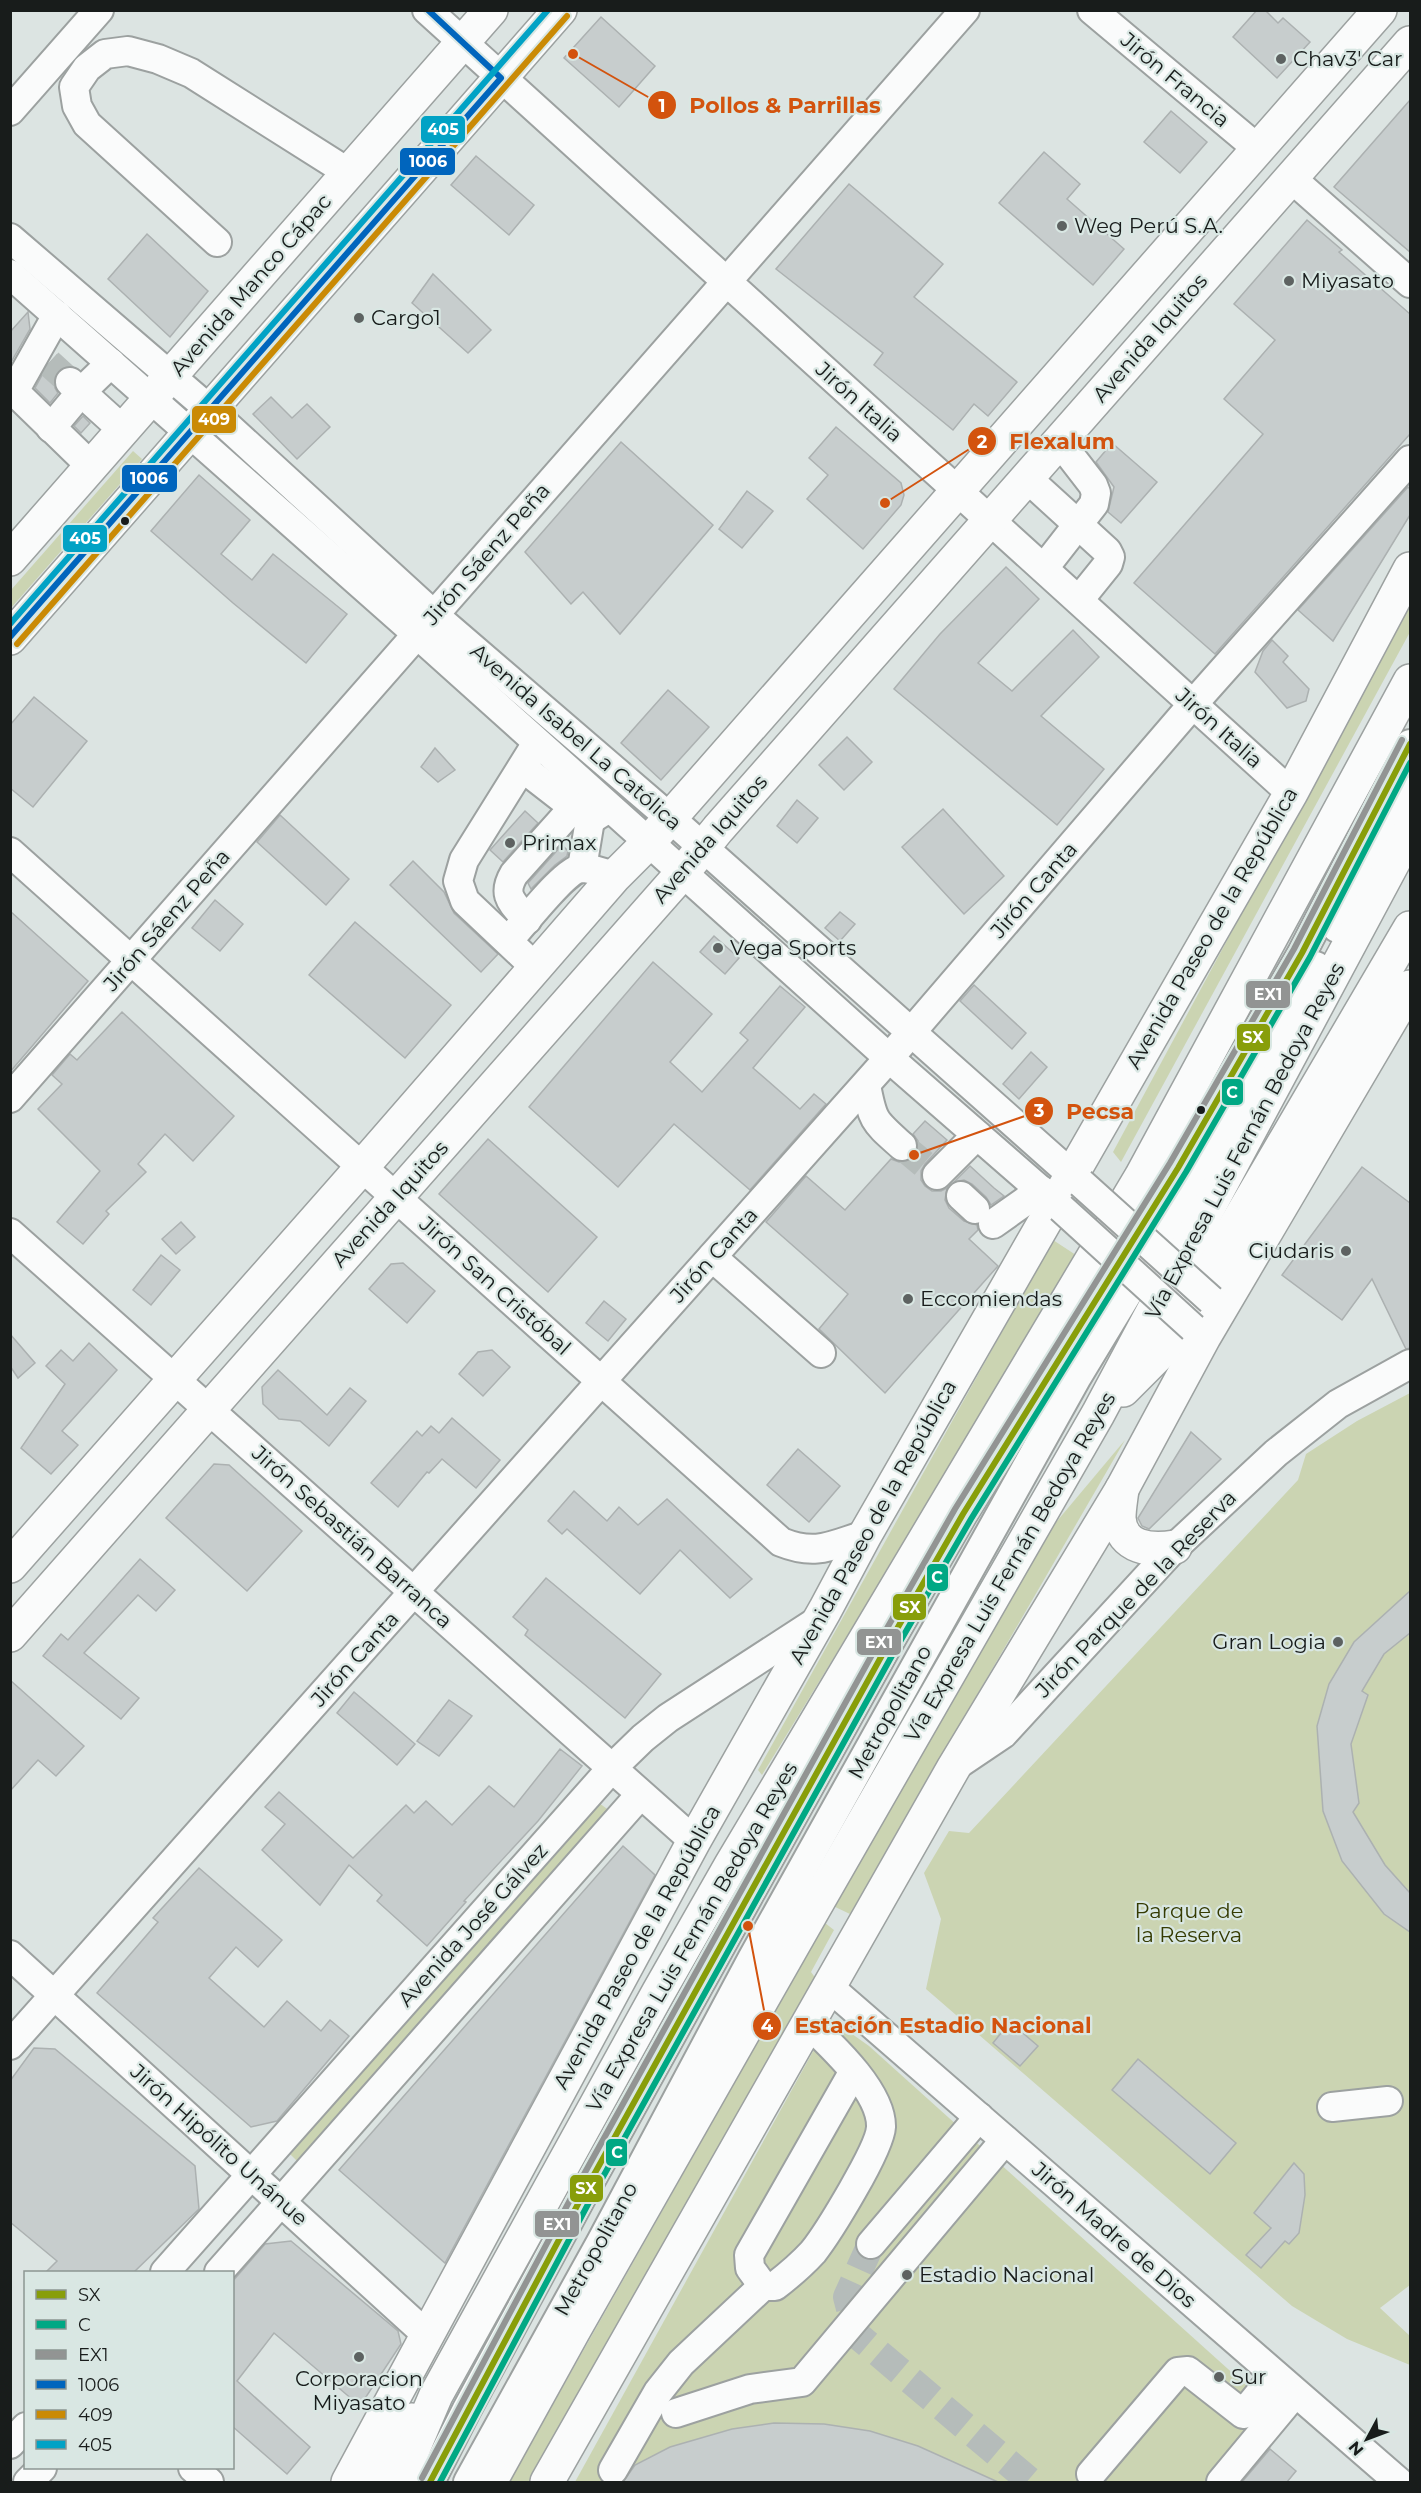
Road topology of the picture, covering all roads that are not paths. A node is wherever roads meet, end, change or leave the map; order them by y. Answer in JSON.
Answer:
{"nodes":[{"id":1,"x":99,"y":10,"type":"edge"},
{"id":2,"x":427,"y":10,"type":"edge"},
{"id":3,"x":491,"y":10,"type":"edge"},
{"id":4,"x":560,"y":10,"type":"edge"},
{"id":5,"x":965,"y":10,"type":"edge"},
{"id":6,"x":1092,"y":10,"type":"edge"},
{"id":7,"x":1380,"y":10,"type":"edge"},
{"id":8,"x":462,"y":43,"type":"junction"},
{"id":9,"x":1410,"y":43,"type":"edge"},
{"id":10,"x":501,"y":78,"type":"junction"},
{"id":11,"x":10,"y":111,"type":"edge"},
{"id":12,"x":1258,"y":149,"type":"junction"},
{"id":13,"x":349,"y":173,"type":"junction"},
{"id":14,"x":1291,"y":178,"type":"junction"},
{"id":15,"x":10,"y":238,"type":"edge"},
{"id":16,"x":217,"y":242,"type":"dead end"},
{"id":17,"x":10,"y":274,"type":"edge"},
{"id":18,"x":725,"y":282,"type":"junction"},
{"id":19,"x":1410,"y":283,"type":"edge"},
{"id":20,"x":57,"y":315,"type":"junction"},
{"id":21,"x":111,"y":363,"type":"junction"},
{"id":22,"x":76,"y":387,"type":"junction"},
{"id":23,"x":161,"y":388,"type":"junction"},
{"id":24,"x":201,"y":422,"type":"junction"},
{"id":25,"x":51,"y":428,"type":"junction"},
{"id":26,"x":123,"y":430,"type":"junction"},
{"id":27,"x":1059,"y":441,"type":"junction"},
{"id":28,"x":1410,"y":460,"type":"edge"},
{"id":29,"x":92,"y":467,"type":"junction"},
{"id":30,"x":1027,"y":478,"type":"junction"},
{"id":31,"x":957,"y":490,"type":"junction"},
{"id":32,"x":990,"y":519,"type":"junction"},
{"id":33,"x":1078,"y":526,"type":"junction"},
{"id":34,"x":10,"y":559,"type":"edge"},
{"id":35,"x":1044,"y":568,"type":"junction"},
{"id":36,"x":1410,"y":569,"type":"edge"},
{"id":37,"x":1079,"y":600,"type":"junction"},
{"id":38,"x":426,"y":625,"type":"junction"},
{"id":39,"x":10,"y":638,"type":"edge"},
{"id":40,"x":1410,"y":681,"type":"edge"},
{"id":41,"x":1193,"y":704,"type":"junction"},
{"id":42,"x":537,"y":743,"type":"junction"},
{"id":43,"x":1410,"y":744,"type":"edge"},
{"id":44,"x":523,"y":768,"type":"junction"},
{"id":45,"x":1410,"y":790,"type":"edge"},
{"id":46,"x":1291,"y":793,"type":"junction"},
{"id":47,"x":590,"y":812,"type":"junction"},
{"id":48,"x":659,"y":830,"type":"junction"},
{"id":49,"x":1410,"y":831,"type":"edge"},
{"id":50,"x":10,"y":852,"type":"edge"},
{"id":51,"x":693,"y":860,"type":"junction"},
{"id":52,"x":582,"y":868,"type":"junction"},
{"id":53,"x":615,"y":876,"type":"junction"},
{"id":54,"x":1410,"y":928,"type":"edge"},
{"id":55,"x":518,"y":930,"type":"junction"},
{"id":56,"x":131,"y":960,"type":"junction"},
{"id":57,"x":536,"y":968,"type":"junction"},
{"id":58,"x":1410,"y":987,"type":"edge"},
{"id":59,"x":912,"y":1033,"type":"junction"},
{"id":60,"x":889,"y":1058,"type":"junction"},
{"id":61,"x":866,"y":1085,"type":"junction"},
{"id":62,"x":10,"y":1098,"type":"edge"},
{"id":63,"x":977,"y":1136,"type":"junction"},
{"id":64,"x":902,"y":1146,"type":"tunnel mouth"},
{"id":65,"x":362,"y":1167,"type":"junction"},
{"id":66,"x":1076,"y":1179,"type":"junction"},
{"id":67,"x":961,"y":1196,"type":"junction"},
{"id":68,"x":396,"y":1197,"type":"junction"},
{"id":69,"x":1052,"y":1200,"type":"junction"},
{"id":70,"x":10,"y":1233,"type":"edge"},
{"id":71,"x":1026,"y":1252,"type":"junction"},
{"id":72,"x":712,"y":1257,"type":"junction"},
{"id":73,"x":1216,"y":1305,"type":"junction"},
{"id":74,"x":1198,"y":1332,"type":"junction"},
{"id":75,"x":821,"y":1353,"type":"dead end"},
{"id":76,"x":1410,"y":1364,"type":"edge"},
{"id":77,"x":174,"y":1379,"type":"junction"},
{"id":78,"x":602,"y":1381,"type":"junction"},
{"id":79,"x":208,"y":1409,"type":"junction"},
{"id":80,"x":1098,"y":1414,"type":"junction"},
{"id":81,"x":1122,"y":1489,"type":"junction"},
{"id":82,"x":865,"y":1535,"type":"junction"},
{"id":83,"x":1175,"y":1547,"type":"junction"},
{"id":84,"x":10,"y":1566,"type":"edge"},
{"id":85,"x":414,"y":1592,"type":"junction"},
{"id":86,"x":819,"y":1620,"type":"junction"},
{"id":87,"x":10,"y":1635,"type":"edge"},
{"id":88,"x":954,"y":1767,"type":"junction"},
{"id":89,"x":611,"y":1769,"type":"junction"},
{"id":90,"x":640,"y":1795,"type":"junction"},
{"id":91,"x":694,"y":1841,"type":"junction"},
{"id":92,"x":10,"y":1955,"type":"edge"},
{"id":93,"x":829,"y":1987,"type":"junction"},
{"id":94,"x":55,"y":1995,"type":"junction"},
{"id":95,"x":808,"y":2023,"type":"junction"},
{"id":96,"x":10,"y":2045,"type":"edge"},
{"id":97,"x":854,"y":2071,"type":"junction"},
{"id":98,"x":1388,"y":2101,"type":"dead end"},
{"id":99,"x":1332,"y":2107,"type":"dead end"},
{"id":100,"x":979,"y":2117,"type":"junction"},
{"id":101,"x":1005,"y":2140,"type":"junction"},
{"id":102,"x":252,"y":2175,"type":"junction"},
{"id":103,"x":282,"y":2203,"type":"junction"},
{"id":104,"x":871,"y":2244,"type":"tunnel mouth"},
{"id":105,"x":166,"y":2271,"type":"edge"},
{"id":106,"x":220,"y":2271,"type":"edge"},
{"id":107,"x":763,"y":2286,"type":"junction"},
{"id":108,"x":427,"y":2336,"type":"junction"},
{"id":109,"x":1285,"y":2384,"type":"junction"},
{"id":110,"x":436,"y":2395,"type":"junction"},
{"id":111,"x":676,"y":2413,"type":"dead end"},
{"id":112,"x":24,"y":2429,"type":"edge"},
{"id":113,"x":10,"y":2444,"type":"edge"},
{"id":114,"x":41,"y":2469,"type":"edge"},
{"id":115,"x":194,"y":2469,"type":"edge"},
{"id":116,"x":613,"y":2470,"type":"dead end"},
{"id":117,"x":1091,"y":2474,"type":"dead end"},
{"id":118,"x":28,"y":2482,"type":"edge"},
{"id":119,"x":208,"y":2482,"type":"edge"},
{"id":120,"x":348,"y":2482,"type":"edge"},
{"id":121,"x":371,"y":2482,"type":"edge"},
{"id":122,"x":399,"y":2482,"type":"edge"},
{"id":123,"x":430,"y":2482,"type":"edge"},
{"id":124,"x":468,"y":2482,"type":"edge"},
{"id":125,"x":490,"y":2482,"type":"edge"},
{"id":126,"x":547,"y":2482,"type":"edge"},
{"id":127,"x":1221,"y":2482,"type":"edge"},
{"id":128,"x":1399,"y":2482,"type":"edge"}],
"edges":[{"from":1,"to":11,"type":"street"},
{"from":2,"to":8,"type":"street","name":"Jirón Italia"},
{"from":3,"to":8,"type":"main road","name":"Avenida Manco Cápac"},
{"from":4,"to":10,"type":"main road"},
{"from":5,"to":18,"type":"street","name":"Jirón Sáenz Peña"},
{"from":6,"to":12,"type":"street","name":"Jirón Francia"},
{"from":7,"to":12,"type":"main road","name":"Avenida Iquitos"},
{"from":8,"to":10,"type":"street","name":"Jirón Italia"},
{"from":8,"to":13,"type":"main road","name":"Avenida Manco Cápac"},
{"from":9,"to":14,"type":"main road","name":"Avenida Iquitos"},
{"from":10,"to":18,"type":"street","name":"Jirón Italia"},
{"from":10,"to":24,"type":"main road"},
{"from":12,"to":31,"type":"main road","name":"Avenida Iquitos"},
{"from":13,"to":16,"type":"street"},
{"from":13,"to":23,"type":"main road","name":"Avenida Manco Cápac"},
{"from":14,"to":19,"type":"street"},
{"from":14,"to":27,"type":"main road","name":"Avenida Iquitos"},
{"from":15,"to":23,"type":"street","name":"Avenida Isabel La Católica"},
{"from":17,"to":20,"type":"street","name":"Avenida Isabel La Católica"},
{"from":18,"to":31,"type":"street","name":"Jirón Italia"},
{"from":18,"to":38,"type":"street","name":"Jirón Sáenz Peña"},
{"from":20,"to":21,"type":"street","name":"Avenida Isabel La Católica"},
{"from":20,"to":25,"type":"street"},
{"from":21,"to":22,"type":"street"},
{"from":21,"to":23,"type":"street","name":"Avenida Isabel La Católica"},
{"from":22,"to":25,"type":"street"},
{"from":22,"to":26,"type":"street"},
{"from":23,"to":24,"type":"street","name":"Avenida Isabel La Católica"},
{"from":23,"to":26,"type":"main road","name":"Avenida Manco Cápac"},
{"from":24,"to":38,"type":"street","name":"Avenida Isabel La Católica"},
{"from":24,"to":39,"type":"main road"},
{"from":25,"to":29,"type":"street"},
{"from":26,"to":29,"type":"main road","name":"Avenida Manco Cápac"},
{"from":27,"to":30,"type":"main road","name":"Avenida Iquitos"},
{"from":27,"to":33,"type":"street"},
{"from":28,"to":41,"type":"street","name":"Jirón Canta"},
{"from":29,"to":34,"type":"main road","name":"Avenida Manco Cápac"},
{"from":30,"to":32,"type":"main road","name":"Avenida Iquitos"},
{"from":30,"to":33,"type":"street"},
{"from":31,"to":32,"type":"street","name":"Jirón Italia"},
{"from":31,"to":48,"type":"main road","name":"Avenida Iquitos"},
{"from":32,"to":35,"type":"street","name":"Jirón Italia"},
{"from":32,"to":51,"type":"main road","name":"Avenida Iquitos"},
{"from":33,"to":35,"type":"street"},
{"from":33,"to":37,"type":"street"},
{"from":35,"to":37,"type":"street","name":"Jirón Italia"},
{"from":36,"to":46,"type":"main road","name":"Avenida Paseo de la República"},
{"from":37,"to":41,"type":"street","name":"Jirón Italia"},
{"from":38,"to":42,"type":"street","name":"Avenida Isabel La Católica"},
{"from":38,"to":48,"type":"street","name":"Avenida Isabel La Católica"},
{"from":38,"to":56,"type":"street","name":"Jirón Sáenz Peña"},
{"from":40,"to":110,"type":"main road","name":"Vía Expresa Luis Fernán Bedoya Reyes"},
{"from":41,"to":46,"type":"street","name":"Jirón Italia"},
{"from":41,"to":59,"type":"street","name":"Jirón Canta"},
{"from":42,"to":44,"type":"street"},
{"from":42,"to":47,"type":"street","name":"Avenida Isabel La Católica"},
{"from":43,"to":123,"type":"street","name":"Metropolitano"},
{"from":44,"to":47,"type":"street"},
{"from":44,"to":55,"type":"street"},
{"from":45,"to":124,"type":"street","name":"Metropolitano"},
{"from":46,"to":66,"type":"main road","name":"Avenida Paseo de la República"},
{"from":47,"to":48,"type":"street","name":"Avenida Isabel La Católica"},
{"from":47,"to":52,"type":"street"},
{"from":47,"to":55,"type":"street"},
{"from":48,"to":51,"type":"street","name":"Avenida Isabel La Católica"},
{"from":48,"to":53,"type":"main road","name":"Avenida Iquitos"},
{"from":49,"to":80,"type":"main road","name":"Vía Expresa Luis Fernán Bedoya Reyes"},
{"from":50,"to":56,"type":"street","name":"Jirón San Cristóbal"},
{"from":51,"to":59,"type":"street","name":"Avenida Isabel La Católica"},
{"from":51,"to":60,"type":"street","name":"Avenida Isabel La Católica"},
{"from":51,"to":68,"type":"main road","name":"Avenida Iquitos"},
{"from":52,"to":53,"type":"street"},
{"from":52,"to":55,"type":"street"},
{"from":53,"to":57,"type":"main road","name":"Avenida Iquitos"},
{"from":54,"to":80,"type":"main road"},
{"from":55,"to":57,"type":"street"},
{"from":56,"to":62,"type":"street","name":"Jirón Sáenz Peña"},
{"from":56,"to":65,"type":"street","name":"Jirón San Cristóbal"},
{"from":57,"to":65,"type":"main road","name":"Avenida Iquitos"},
{"from":58,"to":73,"type":"main road"},
{"from":59,"to":60,"type":"street","name":"Jirón Canta"},
{"from":59,"to":66,"type":"street","name":"Avenida Isabel La Católica"},
{"from":60,"to":61,"type":"street","name":"Jirón Canta"},
{"from":60,"to":63,"type":"street","name":"Avenida Isabel La Católica"},
{"from":61,"to":64,"type":"street"},
{"from":61,"to":72,"type":"street","name":"Jirón Canta"},
{"from":63,"to":67,"type":"street"},
{"from":63,"to":69,"type":"street","name":"Avenida Isabel La Católica"},
{"from":65,"to":68,"type":"street","name":"Jirón San Cristóbal"},
{"from":65,"to":77,"type":"main road","name":"Avenida Iquitos"},
{"from":66,"to":69,"type":"main road","name":"Avenida Paseo de la República"},
{"from":66,"to":73,"type":"street","name":"Avenida Isabel La Católica","bridge":true},
{"from":67,"to":69,"type":"street"},
{"from":67,"to":71,"type":"street"},
{"from":68,"to":78,"type":"street","name":"Jirón San Cristóbal"},
{"from":68,"to":79,"type":"main road","name":"Avenida Iquitos"},
{"from":69,"to":71,"type":"main road","name":"Avenida Paseo de la República"},
{"from":69,"to":74,"type":"street","name":"Avenida Isabel La Católica","bridge":true},
{"from":70,"to":77,"type":"street","name":"Jirón Sebastián Barranca"},
{"from":71,"to":82,"type":"main road","name":"Avenida Paseo de la República"},
{"from":72,"to":75,"type":"street"},
{"from":72,"to":78,"type":"street","name":"Jirón Canta"},
{"from":73,"to":74,"type":"main road"},
{"from":74,"to":81,"type":"main road"},
{"from":76,"to":83,"type":"street","name":"Jirón Parque de la Reserva"},
{"from":77,"to":79,"type":"street","name":"Jirón Sebastián Barranca"},
{"from":77,"to":84,"type":"main road","name":"Avenida Iquitos"},
{"from":78,"to":82,"type":"street","name":"Jirón San Cristóbal"},
{"from":78,"to":85,"type":"street","name":"Jirón Canta"},
{"from":79,"to":85,"type":"street","name":"Jirón Sebastián Barranca"},
{"from":79,"to":87,"type":"main road","name":"Avenida Iquitos"},
{"from":80,"to":125,"type":"main road","name":"Vía Expresa Luis Fernán Bedoya Reyes"},
{"from":81,"to":83,"type":"main road"},
{"from":81,"to":88,"type":"main road"},
{"from":82,"to":86,"type":"main road","name":"Avenida Paseo de la República"},
{"from":83,"to":88,"type":"street","name":"Jirón Parque de la Reserva"},
{"from":85,"to":89,"type":"street","name":"Jirón Sebastián Barranca"},
{"from":85,"to":94,"type":"street","name":"Jirón Canta"},
{"from":86,"to":89,"type":"street","name":"Avenida José Gálvez"},
{"from":86,"to":91,"type":"main road","name":"Avenida Paseo de la República"},
{"from":88,"to":93,"type":"main road"},
{"from":89,"to":90,"type":"street","name":"Jirón Sebastián Barranca"},
{"from":89,"to":102,"type":"street","name":"Avenida José Gálvez"},
{"from":90,"to":91,"type":"street","name":"Jirón Sebastián Barranca"},
{"from":90,"to":103,"type":"street","name":"Avenida José Gálvez"},
{"from":91,"to":108,"type":"main road","name":"Avenida Paseo de la República"},
{"from":92,"to":94,"type":"street","name":"Jirón Hipólito Unánue"},
{"from":93,"to":95,"type":"main road"},
{"from":93,"to":100,"type":"street","name":"Jirón Madre de Dios"},
{"from":94,"to":96,"type":"street","name":"Jirón Canta"},
{"from":94,"to":102,"type":"street","name":"Jirón Hipólito Unánue"},
{"from":95,"to":97,"type":"street"},
{"from":95,"to":126,"type":"main road"},
{"from":97,"to":107,"type":"street"},
{"from":97,"to":107,"type":"street"},
{"from":98,"to":99,"type":"street"},
{"from":100,"to":101,"type":"street","name":"Jirón Madre de Dios"},
{"from":100,"to":104,"type":"street"},
{"from":101,"to":109,"type":"street","name":"Jirón Madre de Dios"},
{"from":101,"to":111,"type":"street"},
{"from":102,"to":103,"type":"street","name":"Jirón Hipólito Unánue"},
{"from":102,"to":105,"type":"street","name":"Avenida José Gálvez"},
{"from":103,"to":106,"type":"street","name":"Avenida José Gálvez"},
{"from":103,"to":108,"type":"street","name":"Jirón Hipólito Unánue"},
{"from":107,"to":116,"type":"street"},
{"from":108,"to":120,"type":"main road","name":"Avenida Paseo de la República"},
{"from":109,"to":117,"type":"street"},
{"from":109,"to":127,"type":"street"},
{"from":109,"to":128,"type":"street","name":"Jirón Madre de Dios"},
{"from":110,"to":121,"type":"main road"},
{"from":110,"to":122,"type":"main road","name":"Vía Expresa Luis Fernán Bedoya Reyes"},
{"from":112,"to":113,"type":"street"},
{"from":114,"to":118,"type":"street"},
{"from":115,"to":119,"type":"street"}]}
